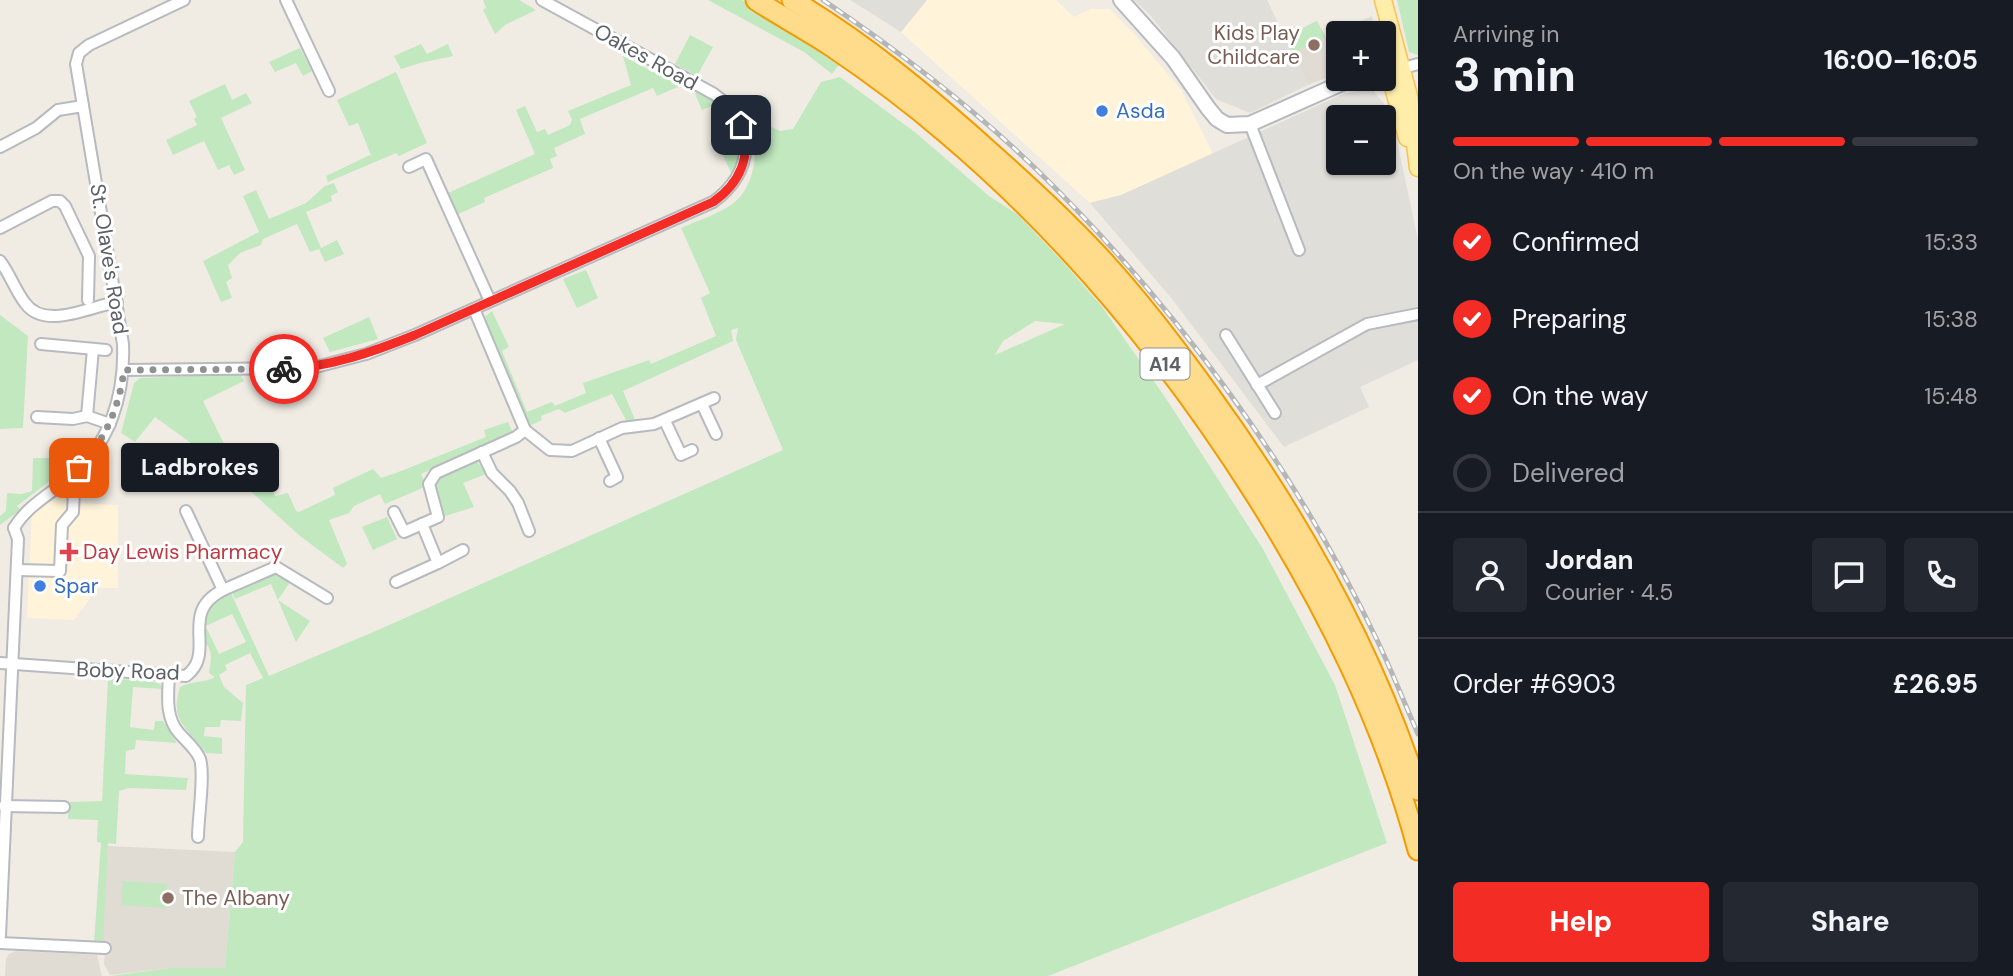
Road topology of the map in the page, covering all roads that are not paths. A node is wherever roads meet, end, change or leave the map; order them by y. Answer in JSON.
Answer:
{"nodes":[{"id":1,"x":184,"y":0,"type":"edge"},
{"id":2,"x":286,"y":0,"type":"edge"},
{"id":3,"x":542,"y":0,"type":"edge"},
{"id":4,"x":756,"y":0,"type":"edge"},
{"id":5,"x":792,"y":0,"type":"edge"},
{"id":6,"x":1377,"y":0,"type":"edge"},
{"id":7,"x":1383,"y":0,"type":"edge"},
{"id":8,"x":1120,"y":1,"type":"edge"},
{"id":9,"x":1380,"y":21,"type":"edge"},
{"id":10,"x":1404,"y":71,"type":"edge"},
{"id":11,"x":329,"y":91,"type":"dead end"},
{"id":12,"x":1326,"y":91,"type":"edge"},
{"id":13,"x":83,"y":106,"type":"junction"},
{"id":14,"x":1250,"y":124,"type":"junction"},
{"id":15,"x":0,"y":147,"type":"edge"},
{"id":16,"x":409,"y":167,"type":"dead end"},
{"id":17,"x":1418,"y":168,"type":"edge"},
{"id":18,"x":1418,"y":174,"type":"edge"},
{"id":19,"x":0,"y":228,"type":"edge"},
{"id":20,"x":1299,"y":250,"type":"dead end"},
{"id":21,"x":0,"y":261,"type":"edge"},
{"id":22,"x":88,"y":300,"type":"dead end"},
{"id":23,"x":490,"y":301,"type":"junction"},
{"id":24,"x":117,"y":302,"type":"junction"},
{"id":25,"x":474,"y":309,"type":"junction"},
{"id":26,"x":1418,"y":314,"type":"edge"},
{"id":27,"x":1226,"y":335,"type":"dead end"},
{"id":28,"x":41,"y":344,"type":"dead end"},
{"id":29,"x":93,"y":349,"type":"junction"},
{"id":30,"x":106,"y":349,"type":"dead end"},
{"id":31,"x":124,"y":370,"type":"junction"},
{"id":32,"x":1257,"y":385,"type":"junction"},
{"id":33,"x":714,"y":398,"type":"dead end"},
{"id":34,"x":702,"y":404,"type":"junction"},
{"id":35,"x":1275,"y":413,"type":"dead end"},
{"id":36,"x":87,"y":416,"type":"junction"},
{"id":37,"x":37,"y":417,"type":"dead end"},
{"id":38,"x":665,"y":421,"type":"junction"},
{"id":39,"x":110,"y":424,"type":"junction"},
{"id":40,"x":526,"y":430,"type":"junction"},
{"id":41,"x":716,"y":434,"type":"dead end"},
{"id":42,"x":599,"y":438,"type":"junction"},
{"id":43,"x":692,"y":450,"type":"dead end"},
{"id":44,"x":482,"y":452,"type":"junction"},
{"id":45,"x":610,"y":481,"type":"dead end"},
{"id":46,"x":74,"y":489,"type":"dead end"},
{"id":47,"x":186,"y":511,"type":"dead end"},
{"id":48,"x":394,"y":512,"type":"dead end"},
{"id":49,"x":422,"y":524,"type":"junction"},
{"id":50,"x":14,"y":528,"type":"junction"},
{"id":51,"x":1,"y":530,"type":"edge"},
{"id":52,"x":529,"y":531,"type":"dead end"},
{"id":53,"x":463,"y":550,"type":"dead end"},
{"id":54,"x":438,"y":563,"type":"junction"},
{"id":55,"x":17,"y":570,"type":"junction"},
{"id":56,"x":396,"y":582,"type":"dead end"},
{"id":57,"x":223,"y":590,"type":"junction"},
{"id":58,"x":327,"y":598,"type":"dead end"},
{"id":59,"x":6,"y":664,"type":"edge"},
{"id":60,"x":169,"y":675,"type":"junction"},
{"id":61,"x":1418,"y":790,"type":"edge"},
{"id":62,"x":4,"y":806,"type":"junction"},
{"id":63,"x":64,"y":807,"type":"dead end"},
{"id":64,"x":198,"y":837,"type":"dead end"},
{"id":65,"x":1418,"y":850,"type":"edge"},
{"id":66,"x":0,"y":936,"type":"edge"},
{"id":67,"x":0,"y":943,"type":"edge"},
{"id":68,"x":105,"y":948,"type":"dead end"}],
"edges":[{"from":1,"to":13,"type":"street","name":"St. Olave's Road"},
{"from":2,"to":11,"type":"street"},
{"from":3,"to":23,"type":"street","name":"Oakes Road"},
{"from":4,"to":65,"type":"highway","number":"A14"},
{"from":5,"to":61,"type":"highway","number":"A14"},
{"from":6,"to":9,"type":"main road"},
{"from":7,"to":10,"type":"main road"},
{"from":8,"to":14,"type":"street"},
{"from":10,"to":17,"type":"main road"},
{"from":10,"to":18,"type":"main road"},
{"from":12,"to":14,"type":"street"},
{"from":13,"to":15,"type":"street"},
{"from":13,"to":24,"type":"street","name":"St. Olave's Road"},
{"from":14,"to":20,"type":"street"},
{"from":16,"to":23,"type":"street"},
{"from":19,"to":22,"type":"street"},
{"from":21,"to":24,"type":"street"},
{"from":23,"to":25,"type":"street","name":"Oakes Road"},
{"from":24,"to":31,"type":"street","name":"St. Olave's Road"},
{"from":25,"to":31,"type":"street","name":"Oakes Road"},
{"from":25,"to":40,"type":"street"},
{"from":26,"to":32,"type":"street"},
{"from":27,"to":32,"type":"street"},
{"from":28,"to":29,"type":"street"},
{"from":29,"to":30,"type":"street"},
{"from":29,"to":36,"type":"street"},
{"from":31,"to":39,"type":"street","name":"St. Olave's Road"},
{"from":32,"to":35,"type":"street"},
{"from":33,"to":34,"type":"street"},
{"from":34,"to":38,"type":"street"},
{"from":34,"to":41,"type":"street"},
{"from":36,"to":37,"type":"street"},
{"from":36,"to":39,"type":"street"},
{"from":38,"to":42,"type":"street"},
{"from":38,"to":43,"type":"street"},
{"from":39,"to":50,"type":"street","name":"St. Olave's Road"},
{"from":40,"to":42,"type":"street"},
{"from":40,"to":44,"type":"street"},
{"from":42,"to":45,"type":"street"},
{"from":44,"to":49,"type":"street"},
{"from":44,"to":52,"type":"street"},
{"from":46,"to":55,"type":"street"},
{"from":47,"to":57,"type":"street"},
{"from":48,"to":49,"type":"street"},
{"from":49,"to":54,"type":"street"},
{"from":50,"to":51,"type":"street"},
{"from":50,"to":55,"type":"street"},
{"from":53,"to":54,"type":"street"},
{"from":54,"to":56,"type":"street"},
{"from":55,"to":59,"type":"street"},
{"from":57,"to":58,"type":"street","name":"Boby Road"},
{"from":57,"to":60,"type":"street","name":"Boby Road"},
{"from":59,"to":60,"type":"street","name":"Boby Road"},
{"from":59,"to":62,"type":"street"},
{"from":60,"to":64,"type":"street"},
{"from":62,"to":63,"type":"street"},
{"from":62,"to":66,"type":"street"},
{"from":67,"to":68,"type":"street"}]}
